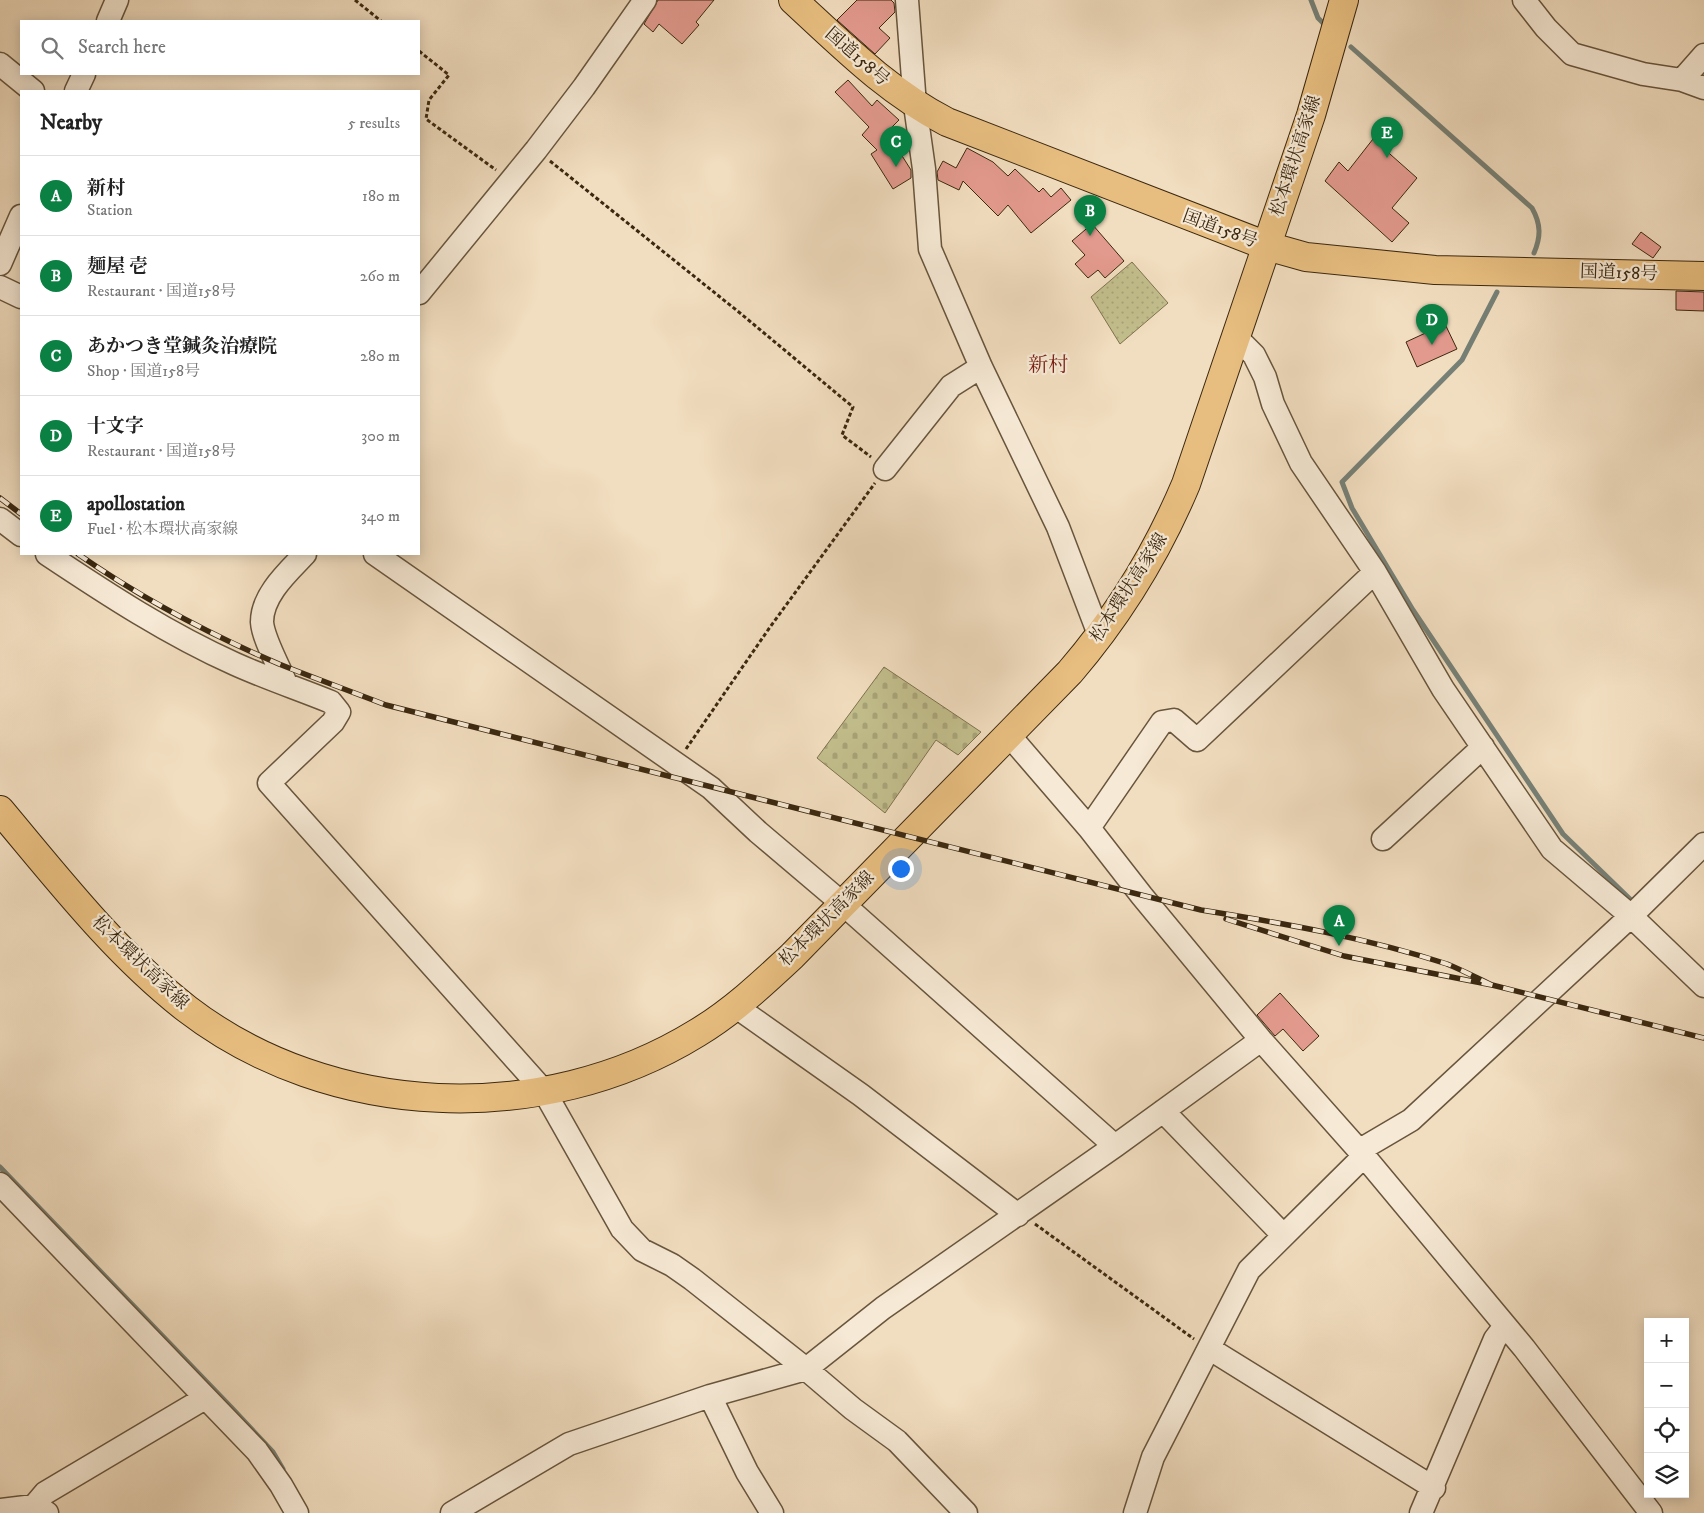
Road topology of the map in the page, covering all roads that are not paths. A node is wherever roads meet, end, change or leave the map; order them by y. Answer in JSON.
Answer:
{"nodes":[{"id":1,"x":117,"y":0,"type":"edge"},
{"id":2,"x":645,"y":0,"type":"edge"},
{"id":3,"x":794,"y":0,"type":"edge"},
{"id":4,"x":907,"y":0,"type":"edge"},
{"id":5,"x":1344,"y":0,"type":"edge"},
{"id":6,"x":1524,"y":0,"type":"edge"},
{"id":7,"x":108,"y":20,"type":"edge"},
{"id":8,"x":1704,"y":55,"type":"edge"},
{"id":9,"x":0,"y":64,"type":"edge"},
{"id":10,"x":84,"y":75,"type":"edge"},
{"id":11,"x":1682,"y":80,"type":"junction"},
{"id":12,"x":1704,"y":88,"type":"edge"},
{"id":13,"x":32,"y":90,"type":"edge"},
{"id":14,"x":76,"y":90,"type":"edge"},
{"id":15,"x":915,"y":105,"type":"junction"},
{"id":16,"x":20,"y":218,"type":"edge"},
{"id":17,"x":1267,"y":246,"type":"junction"},
{"id":18,"x":0,"y":264,"type":"edge"},
{"id":19,"x":1704,"y":276,"type":"edge"},
{"id":20,"x":0,"y":287,"type":"edge"},
{"id":21,"x":420,"y":292,"type":"edge"},
{"id":22,"x":20,"y":297,"type":"edge"},
{"id":23,"x":1236,"y":337,"type":"junction"},
{"id":24,"x":981,"y":367,"type":"junction"},
{"id":25,"x":886,"y":469,"type":"road end"},
{"id":26,"x":0,"y":519,"type":"edge"},
{"id":27,"x":20,"y":534,"type":"edge"},
{"id":28,"x":48,"y":555,"type":"edge"},
{"id":29,"x":304,"y":555,"type":"edge"},
{"id":30,"x":376,"y":555,"type":"edge"},
{"id":31,"x":1376,"y":572,"type":"junction"},
{"id":32,"x":1100,"y":637,"type":"junction"},
{"id":33,"x":286,"y":684,"type":"junction"},
{"id":34,"x":1008,"y":734,"type":"junction"},
{"id":35,"x":1483,"y":747,"type":"junction"},
{"id":36,"x":0,"y":810,"type":"edge"},
{"id":37,"x":1090,"y":828,"type":"junction"},
{"id":38,"x":1383,"y":839,"type":"dead end"},
{"id":39,"x":1704,"y":844,"type":"edge"},
{"id":40,"x":843,"y":904,"type":"junction"},
{"id":41,"x":1631,"y":916,"type":"junction"},
{"id":42,"x":1704,"y":986,"type":"edge"},
{"id":43,"x":736,"y":1006,"type":"junction"},
{"id":44,"x":1260,"y":1040,"type":"junction"},
{"id":45,"x":544,"y":1091,"type":"junction"},
{"id":46,"x":1162,"y":1111,"type":"junction"},
{"id":47,"x":1115,"y":1146,"type":"junction"},
{"id":48,"x":1362,"y":1153,"type":"junction"},
{"id":49,"x":0,"y":1184,"type":"edge"},
{"id":50,"x":1019,"y":1214,"type":"junction"},
{"id":51,"x":1283,"y":1235,"type":"junction"},
{"id":52,"x":1505,"y":1326,"type":"junction"},
{"id":53,"x":1210,"y":1349,"type":"junction"},
{"id":54,"x":806,"y":1369,"type":"junction"},
{"id":55,"x":710,"y":1396,"type":"junction"},
{"id":56,"x":206,"y":1398,"type":"junction"},
{"id":57,"x":1434,"y":1488,"type":"junction"},
{"id":58,"x":41,"y":1509,"type":"edge"},
{"id":59,"x":0,"y":1510,"type":"edge"},
{"id":60,"x":297,"y":1513,"type":"edge"},
{"id":61,"x":452,"y":1513,"type":"edge"},
{"id":62,"x":772,"y":1513,"type":"edge"},
{"id":63,"x":966,"y":1513,"type":"edge"},
{"id":64,"x":1135,"y":1513,"type":"edge"},
{"id":65,"x":1421,"y":1513,"type":"edge"},
{"id":66,"x":1651,"y":1513,"type":"edge"}],
"edges":[{"from":1,"to":7,"type":"street"},
{"from":2,"to":21,"type":"street"},
{"from":3,"to":15,"type":"main road","name":"国道158号"},
{"from":4,"to":15,"type":"street"},
{"from":5,"to":17,"type":"main road","name":"松本環状高家線"},
{"from":6,"to":11,"type":"street"},
{"from":8,"to":11,"type":"street"},
{"from":9,"to":13,"type":"street"},
{"from":10,"to":14,"type":"street"},
{"from":11,"to":12,"type":"street"},
{"from":15,"to":17,"type":"main road","name":"国道158号"},
{"from":15,"to":24,"type":"street"},
{"from":16,"to":18,"type":"street"},
{"from":17,"to":19,"type":"main road","name":"国道158号"},
{"from":17,"to":23,"type":"main road","name":"松本環状高家線"},
{"from":20,"to":22,"type":"street"},
{"from":23,"to":31,"type":"street"},
{"from":23,"to":32,"type":"main road","name":"松本環状高家線"},
{"from":24,"to":25,"type":"street"},
{"from":24,"to":32,"type":"street"},
{"from":26,"to":27,"type":"street"},
{"from":28,"to":33,"type":"street"},
{"from":29,"to":33,"type":"street"},
{"from":30,"to":40,"type":"street"},
{"from":31,"to":35,"type":"street"},
{"from":31,"to":37,"type":"street"},
{"from":32,"to":34,"type":"main road","name":"松本環状高家線"},
{"from":33,"to":45,"type":"street"},
{"from":34,"to":37,"type":"street"},
{"from":34,"to":40,"type":"main road","name":"松本環状高家線"},
{"from":35,"to":38,"type":"street"},
{"from":35,"to":41,"type":"street"},
{"from":36,"to":45,"type":"main road","name":"松本環状高家線"},
{"from":37,"to":44,"type":"street"},
{"from":39,"to":41,"type":"street"},
{"from":40,"to":43,"type":"main road","name":"松本環状高家線"},
{"from":40,"to":47,"type":"street"},
{"from":41,"to":42,"type":"street"},
{"from":41,"to":48,"type":"street"},
{"from":43,"to":45,"type":"main road","name":"松本環状高家線"},
{"from":43,"to":50,"type":"street"},
{"from":44,"to":46,"type":"street"},
{"from":44,"to":48,"type":"street"},
{"from":45,"to":54,"type":"street"},
{"from":46,"to":47,"type":"street"},
{"from":46,"to":51,"type":"street"},
{"from":47,"to":50,"type":"street"},
{"from":48,"to":51,"type":"street"},
{"from":48,"to":52,"type":"street"},
{"from":49,"to":56,"type":"street"},
{"from":50,"to":54,"type":"street"},
{"from":51,"to":53,"type":"street"},
{"from":52,"to":57,"type":"street"},
{"from":52,"to":66,"type":"street"},
{"from":53,"to":57,"type":"street"},
{"from":53,"to":64,"type":"street"},
{"from":54,"to":55,"type":"street"},
{"from":54,"to":63,"type":"street"},
{"from":55,"to":61,"type":"street"},
{"from":55,"to":62,"type":"street"},
{"from":56,"to":58,"type":"street"},
{"from":56,"to":60,"type":"street"},
{"from":57,"to":65,"type":"street"},
{"from":58,"to":59,"type":"street"}]}
